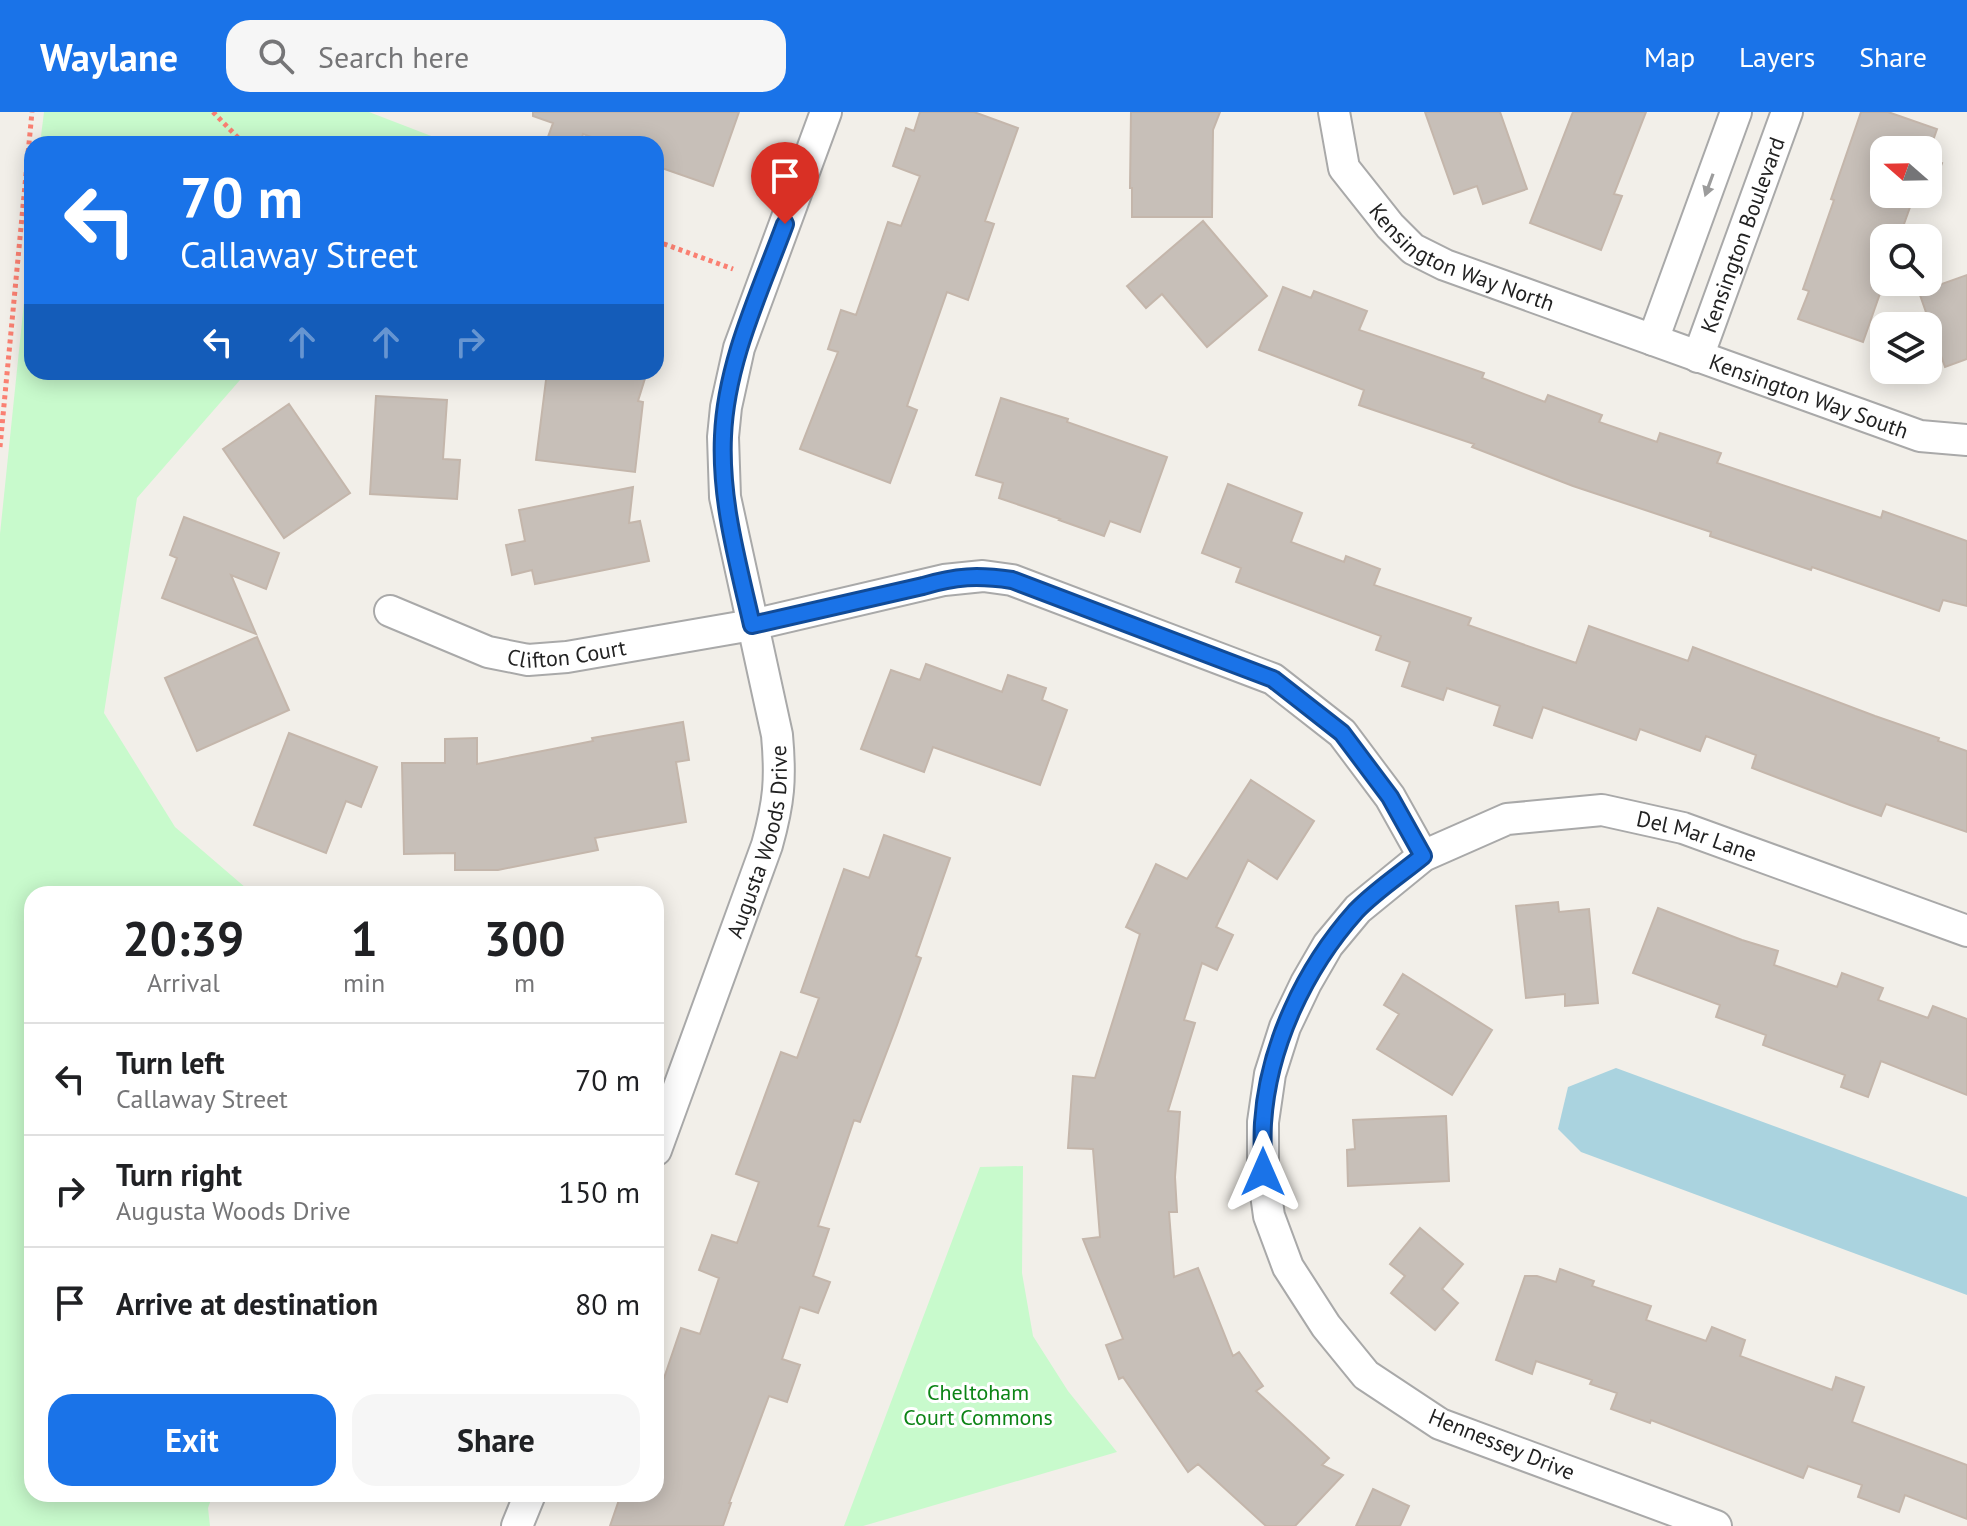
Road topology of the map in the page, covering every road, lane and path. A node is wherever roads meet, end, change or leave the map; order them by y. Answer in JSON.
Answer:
{"nodes":[{"id":1,"x":32,"y":112,"type":"edge"},
{"id":2,"x":213,"y":112,"type":"edge"},
{"id":3,"x":826,"y":112,"type":"edge"},
{"id":4,"x":1334,"y":112,"type":"edge"},
{"id":5,"x":1736,"y":112,"type":"edge"},
{"id":6,"x":1787,"y":112,"type":"edge"},
{"id":7,"x":30,"y":136,"type":"edge"},
{"id":8,"x":236,"y":136,"type":"edge"},
{"id":9,"x":24,"y":196,"type":"edge"},
{"id":10,"x":664,"y":244,"type":"edge"},
{"id":11,"x":764,"y":280,"type":"junction"},
{"id":12,"x":1653,"y":340,"type":"junction"},
{"id":13,"x":1698,"y":357,"type":"junction"},
{"id":14,"x":1967,"y":440,"type":"edge"},
{"id":15,"x":0,"y":447,"type":"edge"},
{"id":16,"x":390,"y":611,"type":"dead end"},
{"id":17,"x":752,"y":625,"type":"junction"},
{"id":18,"x":1423,"y":856,"type":"junction"},
{"id":19,"x":1967,"y":931,"type":"edge"},
{"id":20,"x":664,"y":1128,"type":"edge"},
{"id":21,"x":527,"y":1502,"type":"edge"},
{"id":22,"x":517,"y":1526,"type":"edge"},
{"id":23,"x":1716,"y":1526,"type":"edge"}],
"edges":[{"from":1,"to":7,"type":"path"},
{"from":2,"to":8,"type":"path"},
{"from":3,"to":11,"type":"street","name":"Augusta Woods Drive"},
{"from":4,"to":12,"type":"street","name":"Kensington Way North"},
{"from":5,"to":12,"type":"street","one_way":true},
{"from":6,"to":13,"type":"street","name":"Kensington Boulevard"},
{"from":9,"to":15,"type":"path"},
{"from":10,"to":11,"type":"path"},
{"from":11,"to":17,"type":"street","name":"Augusta Woods Drive"},
{"from":12,"to":13,"type":"street","name":"Kensington Way South"},
{"from":13,"to":14,"type":"street","name":"Kensington Way South"},
{"from":16,"to":17,"type":"street","name":"Clifton Court"},
{"from":17,"to":18,"type":"street","name":"Clifton Court"},
{"from":17,"to":20,"type":"street","name":"Augusta Woods Drive"},
{"from":18,"to":19,"type":"street","name":"Del Mar Lane"},
{"from":18,"to":23,"type":"street","name":"Hennessey Drive"},
{"from":21,"to":22,"type":"street"}]}
